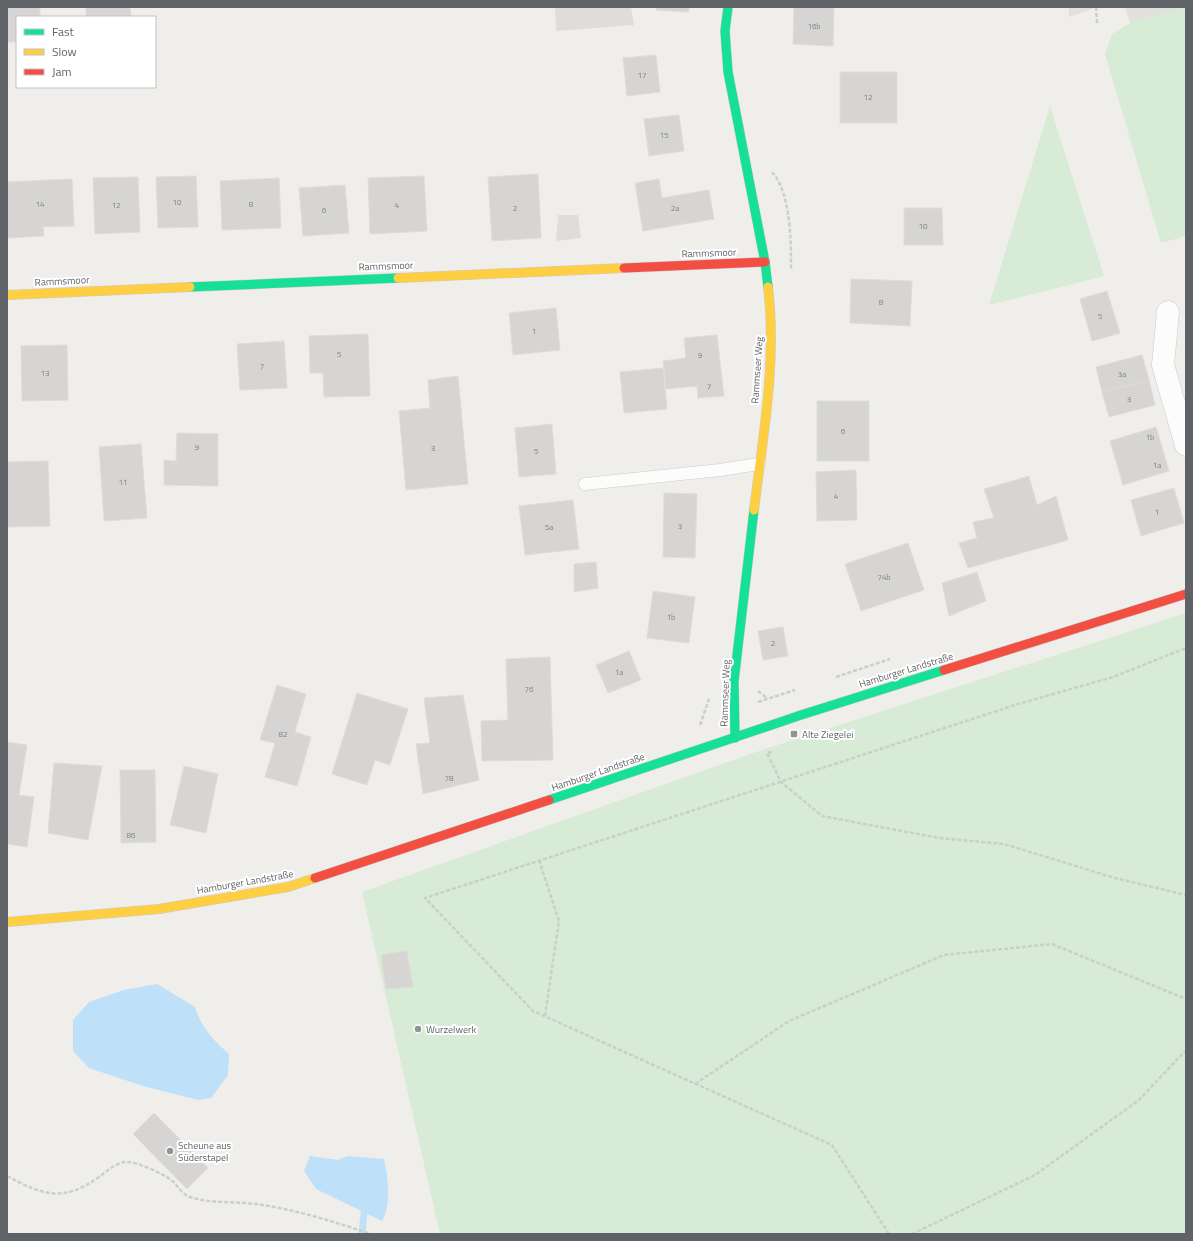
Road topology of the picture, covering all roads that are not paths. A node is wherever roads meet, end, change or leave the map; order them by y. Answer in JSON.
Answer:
{"nodes":[{"id":1,"x":728,"y":7,"type":"edge"},
{"id":2,"x":765,"y":262,"type":"junction"},
{"id":3,"x":7,"y":295,"type":"edge"},
{"id":4,"x":1168,"y":312,"type":"dead end"},
{"id":5,"x":1186,"y":445,"type":"edge"},
{"id":6,"x":759,"y":464,"type":"junction"},
{"id":7,"x":585,"y":484,"type":"dead end"},
{"id":8,"x":1186,"y":594,"type":"edge"},
{"id":9,"x":734,"y":738,"type":"junction"},
{"id":10,"x":7,"y":922,"type":"edge"}],
"edges":[{"from":1,"to":2,"type":"street","name":"Rammseer Weg"},
{"from":2,"to":3,"type":"street","name":"Rammsmoor"},
{"from":2,"to":6,"type":"street","name":"Rammseer Weg"},
{"from":4,"to":5,"type":"street"},
{"from":6,"to":7,"type":"lane"},
{"from":6,"to":9,"type":"street","name":"Rammseer Weg"},
{"from":8,"to":9,"type":"street","name":"Hamburger Landstraße"},
{"from":9,"to":10,"type":"street","name":"Hamburger Landstraße"}]}
